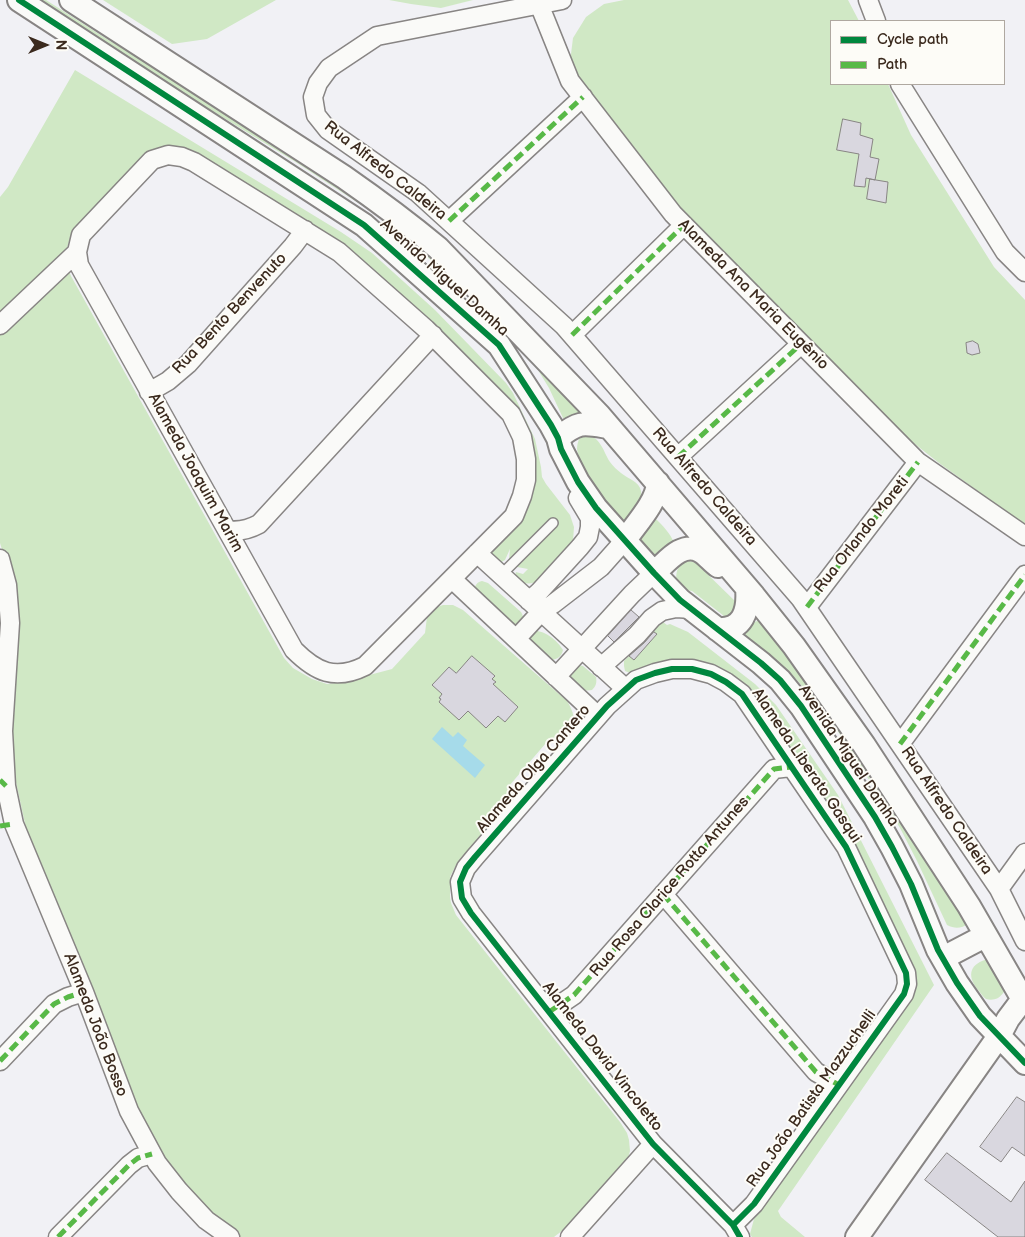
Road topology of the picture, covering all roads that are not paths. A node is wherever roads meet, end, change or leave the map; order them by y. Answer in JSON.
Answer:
{"nodes":[{"id":1,"x":19,"y":0,"type":"edge"},
{"id":2,"x":71,"y":0,"type":"edge"},
{"id":3,"x":562,"y":0,"type":"edge"},
{"id":4,"x":868,"y":0,"type":"edge"},
{"id":5,"x":539,"y":4,"type":"junction"},
{"id":6,"x":876,"y":20,"type":"edge"},
{"id":7,"x":901,"y":85,"type":"edge"},
{"id":8,"x":582,"y":97,"type":"junction"},
{"id":9,"x":449,"y":222,"type":"junction"},
{"id":10,"x":684,"y":226,"type":"junction"},
{"id":11,"x":305,"y":230,"type":"junction"},
{"id":12,"x":76,"y":252,"type":"junction"},
{"id":13,"x":1025,"y":272,"type":"edge"},
{"id":14,"x":0,"y":326,"type":"edge"},
{"id":15,"x":433,"y":335,"type":"junction"},
{"id":16,"x":572,"y":336,"type":"junction"},
{"id":17,"x":801,"y":344,"type":"junction"},
{"id":18,"x":149,"y":392,"type":"junction"},
{"id":19,"x":608,"y":427,"type":"junction"},
{"id":20,"x":558,"y":438,"type":"junction"},
{"id":21,"x":678,"y":458,"type":"junction"},
{"id":22,"x":918,"y":462,"type":"junction"},
{"id":23,"x":658,"y":483,"type":"junction"},
{"id":24,"x":553,"y":523,"type":"dead end"},
{"id":25,"x":227,"y":530,"type":"junction"},
{"id":26,"x":1025,"y":536,"type":"edge"},
{"id":27,"x":625,"y":540,"type":"junction"},
{"id":28,"x":477,"y":553,"type":"junction"},
{"id":29,"x":0,"y":559,"type":"edge"},
{"id":30,"x":654,"y":573,"type":"junction"},
{"id":31,"x":501,"y":575,"type":"junction"},
{"id":32,"x":1025,"y":575,"type":"edge"},
{"id":33,"x":452,"y":579,"type":"junction"},
{"id":34,"x":746,"y":587,"type":"junction"},
{"id":35,"x":535,"y":606,"type":"junction"},
{"id":36,"x":807,"y":607,"type":"junction"},
{"id":37,"x":692,"y":609,"type":"junction"},
{"id":38,"x":717,"y":628,"type":"junction"},
{"id":39,"x":516,"y":639,"type":"junction"},
{"id":40,"x":581,"y":648,"type":"junction"},
{"id":41,"x":601,"y":667,"type":"junction"},
{"id":42,"x":556,"y":677,"type":"junction"},
{"id":43,"x":631,"y":685,"type":"junction"},
{"id":44,"x":598,"y":716,"type":"junction"},
{"id":45,"x":900,"y":744,"type":"junction"},
{"id":46,"x":791,"y":766,"type":"junction"},
{"id":47,"x":3,"y":783,"type":"edge"},
{"id":48,"x":7,"y":825,"type":"edge"},
{"id":49,"x":1025,"y":853,"type":"edge"},
{"id":50,"x":460,"y":882,"type":"joint"},
{"id":51,"x":999,"y":889,"type":"junction"},
{"id":52,"x":663,"y":894,"type":"junction"},
{"id":53,"x":985,"y":936,"type":"junction"},
{"id":54,"x":1025,"y":941,"type":"edge"},
{"id":55,"x":943,"y":958,"type":"junction"},
{"id":56,"x":907,"y":984,"type":"joint"},
{"id":57,"x":84,"y":992,"type":"junction"},
{"id":58,"x":1024,"y":1001,"type":"edge"},
{"id":59,"x":549,"y":1012,"type":"junction"},
{"id":60,"x":999,"y":1036,"type":"junction"},
{"id":61,"x":0,"y":1061,"type":"edge"},
{"id":62,"x":1025,"y":1063,"type":"edge"},
{"id":63,"x":839,"y":1085,"type":"junction"},
{"id":64,"x":653,"y":1144,"type":"junction"},
{"id":65,"x":152,"y":1154,"type":"junction"},
{"id":66,"x":737,"y":1231,"type":"edge"},
{"id":67,"x":58,"y":1237,"type":"edge"},
{"id":68,"x":230,"y":1237,"type":"edge"},
{"id":69,"x":570,"y":1237,"type":"edge"},
{"id":70,"x":857,"y":1237,"type":"edge"}],
"edges":[{"from":1,"to":20,"type":"street","name":"Avenida Miguel Damha"},
{"from":2,"to":19,"type":"street","name":"Avenida Miguel Damha"},
{"from":3,"to":5,"type":"street"},
{"from":4,"to":6,"type":"street"},
{"from":5,"to":8,"type":"street","name":"Alameda Ana Maria Eugênio"},
{"from":5,"to":9,"type":"street","name":"Rua Alfredo Caldeira"},
{"from":7,"to":13,"type":"street"},
{"from":8,"to":9,"type":"street"},
{"from":8,"to":10,"type":"street","name":"Alameda Ana Maria Eugênio"},
{"from":9,"to":16,"type":"street","name":"Rua Alfredo Caldeira"},
{"from":10,"to":16,"type":"street"},
{"from":10,"to":17,"type":"street","name":"Alameda Ana Maria Eugênio"},
{"from":11,"to":12,"type":"street"},
{"from":11,"to":15,"type":"street"},
{"from":11,"to":18,"type":"street","name":"Rua Bento Benvenuto"},
{"from":12,"to":14,"type":"street"},
{"from":12,"to":18,"type":"street","name":"Alameda Joaquim Marim"},
{"from":15,"to":25,"type":"street"},
{"from":15,"to":28,"type":"street"},
{"from":16,"to":21,"type":"street","name":"Rua Alfredo Caldeira"},
{"from":17,"to":21,"type":"street"},
{"from":17,"to":22,"type":"street","name":"Alameda Ana Maria Eugênio"},
{"from":18,"to":25,"type":"street","name":"Alameda Joaquim Marim"},
{"from":19,"to":20,"type":"street"},
{"from":19,"to":23,"type":"street","name":"Avenida Miguel Damha"},
{"from":20,"to":27,"type":"street","name":"Avenida Miguel Damha"},
{"from":20,"to":35,"type":"street"},
{"from":21,"to":36,"type":"street","name":"Rua Alfredo Caldeira"},
{"from":22,"to":26,"type":"street","name":"Alameda Ana Maria Eugênio"},
{"from":22,"to":36,"type":"street","name":"Rua Orlando Moreti"},
{"from":23,"to":27,"type":"street"},
{"from":23,"to":34,"type":"street","name":"Avenida Miguel Damha"},
{"from":24,"to":31,"type":"lane"},
{"from":25,"to":33,"type":"street","name":"Alameda Joaquim Marim"},
{"from":27,"to":30,"type":"street","name":"Avenida Miguel Damha"},
{"from":27,"to":35,"type":"street"},
{"from":28,"to":31,"type":"street"},
{"from":28,"to":33,"type":"street"},
{"from":29,"to":47,"type":"street","name":"Alameda João Bosso"},
{"from":30,"to":34,"type":"street"},
{"from":30,"to":37,"type":"street","name":"Avenida Miguel Damha"},
{"from":30,"to":40,"type":"street"},
{"from":31,"to":35,"type":"street"},
{"from":32,"to":45,"type":"street"},
{"from":33,"to":39,"type":"street"},
{"from":34,"to":38,"type":"street"},
{"from":34,"to":53,"type":"street","name":"Avenida Miguel Damha"},
{"from":35,"to":39,"type":"street"},
{"from":35,"to":40,"type":"street"},
{"from":36,"to":45,"type":"street","name":"Rua Alfredo Caldeira"},
{"from":37,"to":38,"type":"street","name":"Avenida Miguel Damha"},
{"from":37,"to":41,"type":"street"},
{"from":38,"to":55,"type":"street","name":"Avenida Miguel Damha"},
{"from":39,"to":42,"type":"street"},
{"from":40,"to":41,"type":"street"},
{"from":40,"to":42,"type":"street"},
{"from":41,"to":43,"type":"street"},
{"from":42,"to":44,"type":"street"},
{"from":43,"to":44,"type":"street","name":"Alameda Olga Cantero"},
{"from":43,"to":46,"type":"street","name":"Alameda Liberato Gasqui"},
{"from":44,"to":50,"type":"street","name":"Alameda Olga Cantero"},
{"from":45,"to":51,"type":"street","name":"Rua Alfredo Caldeira"},
{"from":46,"to":52,"type":"street","name":"Rua Rosa Clarice Rotta Antunes"},
{"from":46,"to":56,"type":"street","name":"Alameda Liberato Gasqui"},
{"from":47,"to":48,"type":"street","name":"Alameda João Bosso"},
{"from":48,"to":57,"type":"street","name":"Alameda João Bosso"},
{"from":49,"to":51,"type":"street"},
{"from":50,"to":59,"type":"street","name":"Alameda David Vincoletto"},
{"from":51,"to":54,"type":"street","name":"Rua Alfredo Caldeira"},
{"from":52,"to":59,"type":"street","name":"Rua Rosa Clarice Rotta Antunes"},
{"from":52,"to":63,"type":"street"},
{"from":53,"to":55,"type":"street"},
{"from":53,"to":58,"type":"street","name":"Avenida Miguel Damha"},
{"from":55,"to":60,"type":"street","name":"Avenida Miguel Damha"},
{"from":56,"to":63,"type":"street","name":"Rua João Batista Mazzuchelli"},
{"from":57,"to":61,"type":"street"},
{"from":57,"to":65,"type":"street","name":"Alameda João Bosso"},
{"from":58,"to":60,"type":"street"},
{"from":59,"to":64,"type":"street","name":"Alameda David Vincoletto"},
{"from":60,"to":62,"type":"street","name":"Avenida Miguel Damha"},
{"from":60,"to":70,"type":"street"},
{"from":63,"to":66,"type":"street","name":"Rua João Batista Mazzuchelli"},
{"from":64,"to":66,"type":"street","name":"Alameda David Vincoletto"},
{"from":64,"to":69,"type":"street"},
{"from":65,"to":67,"type":"street"},
{"from":65,"to":68,"type":"street","name":"Alameda João Bosso"}]}
